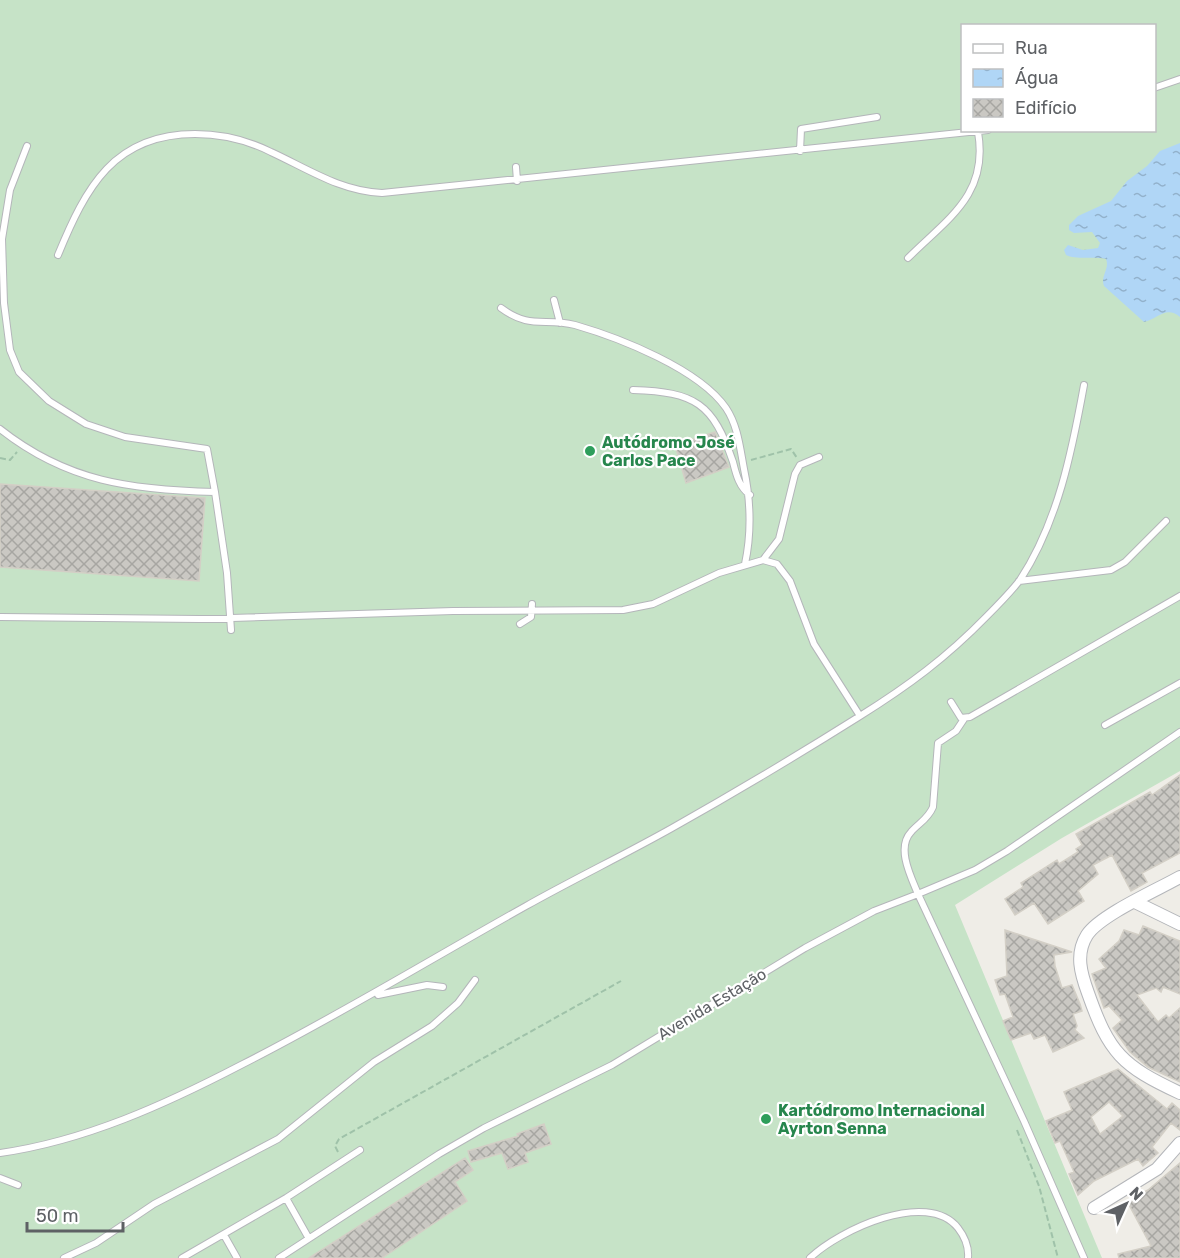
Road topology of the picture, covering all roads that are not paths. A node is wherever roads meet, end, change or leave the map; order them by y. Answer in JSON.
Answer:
{"nodes":[{"id":1,"x":1180,"y":79,"type":"edge"},
{"id":2,"x":1156,"y":88,"type":"edge"},
{"id":3,"x":877,"y":117,"type":"dead end"},
{"id":4,"x":978,"y":132,"type":"joint"},
{"id":5,"x":27,"y":147,"type":"dead end"},
{"id":6,"x":800,"y":151,"type":"junction"},
{"id":7,"x":516,"y":167,"type":"dead end"},
{"id":8,"x":517,"y":181,"type":"junction"},
{"id":9,"x":58,"y":255,"type":"dead end"},
{"id":10,"x":908,"y":258,"type":"dead end"},
{"id":11,"x":554,"y":300,"type":"dead end"},
{"id":12,"x":501,"y":308,"type":"dead end"},
{"id":13,"x":560,"y":323,"type":"junction"},
{"id":14,"x":1084,"y":385,"type":"dead end"},
{"id":15,"x":633,"y":390,"type":"dead end"},
{"id":16,"x":0,"y":429,"type":"edge"},
{"id":17,"x":819,"y":457,"type":"dead end"},
{"id":18,"x":215,"y":492,"type":"junction"},
{"id":19,"x":750,"y":495,"type":"junction"},
{"id":20,"x":1166,"y":521,"type":"dead end"},
{"id":21,"x":763,"y":560,"type":"junction"},
{"id":22,"x":745,"y":564,"type":"junction"},
{"id":23,"x":1019,"y":581,"type":"junction"},
{"id":24,"x":1180,"y":596,"type":"edge"},
{"id":25,"x":532,"y":608,"type":"junction"},
{"id":26,"x":0,"y":617,"type":"edge"},
{"id":27,"x":230,"y":618,"type":"junction"},
{"id":28,"x":520,"y":624,"type":"dead end"},
{"id":29,"x":231,"y":630,"type":"dead end"},
{"id":30,"x":1180,"y":683,"type":"edge"},
{"id":31,"x":951,"y":702,"type":"dead end"},
{"id":32,"x":860,"y":716,"type":"junction"},
{"id":33,"x":964,"y":719,"type":"junction"},
{"id":34,"x":1105,"y":725,"type":"dead end"},
{"id":35,"x":1180,"y":732,"type":"edge"},
{"id":36,"x":1180,"y":877,"type":"edge"},
{"id":37,"x":918,"y":894,"type":"junction"},
{"id":38,"x":1135,"y":902,"type":"junction"},
{"id":39,"x":1180,"y":924,"type":"edge"},
{"id":40,"x":475,"y":980,"type":"dead end"},
{"id":41,"x":443,"y":987,"type":"dead end"},
{"id":42,"x":371,"y":997,"type":"junction"},
{"id":43,"x":1180,"y":1093,"type":"edge"},
{"id":44,"x":1180,"y":1143,"type":"edge"},
{"id":45,"x":360,"y":1150,"type":"dead end"},
{"id":46,"x":0,"y":1153,"type":"edge"},
{"id":47,"x":0,"y":1178,"type":"edge"},
{"id":48,"x":18,"y":1185,"type":"dead end"},
{"id":49,"x":286,"y":1198,"type":"junction"},
{"id":50,"x":1094,"y":1208,"type":"dead end"},
{"id":51,"x":224,"y":1235,"type":"junction"},
{"id":52,"x":308,"y":1237,"type":"junction"},
{"id":53,"x":64,"y":1258,"type":"edge"},
{"id":54,"x":182,"y":1258,"type":"edge"},
{"id":55,"x":237,"y":1258,"type":"edge"},
{"id":56,"x":279,"y":1258,"type":"edge"},
{"id":57,"x":810,"y":1258,"type":"edge"},
{"id":58,"x":968,"y":1258,"type":"edge"},
{"id":59,"x":1084,"y":1258,"type":"edge"}],
"edges":[{"from":1,"to":2,"type":"lane"},
{"from":3,"to":6,"type":"lane"},
{"from":4,"to":6,"type":"lane"},
{"from":4,"to":10,"type":"lane"},
{"from":5,"to":18,"type":"lane"},
{"from":6,"to":8,"type":"lane"},
{"from":7,"to":8,"type":"lane"},
{"from":8,"to":9,"type":"lane"},
{"from":11,"to":13,"type":"lane"},
{"from":12,"to":13,"type":"lane"},
{"from":13,"to":19,"type":"lane"},
{"from":14,"to":23,"type":"lane"},
{"from":15,"to":19,"type":"lane"},
{"from":16,"to":18,"type":"lane"},
{"from":17,"to":21,"type":"lane"},
{"from":18,"to":27,"type":"lane"},
{"from":19,"to":22,"type":"lane"},
{"from":20,"to":23,"type":"lane"},
{"from":21,"to":22,"type":"lane"},
{"from":21,"to":32,"type":"lane"},
{"from":22,"to":25,"type":"lane"},
{"from":23,"to":32,"type":"lane"},
{"from":24,"to":33,"type":"lane"},
{"from":25,"to":27,"type":"lane"},
{"from":25,"to":28,"type":"lane"},
{"from":26,"to":27,"type":"lane"},
{"from":27,"to":29,"type":"lane"},
{"from":30,"to":34,"type":"lane"},
{"from":31,"to":33,"type":"lane"},
{"from":32,"to":42,"type":"lane"},
{"from":33,"to":37,"type":"lane"},
{"from":35,"to":37,"type":"lane","name":"Avenida Estação"},
{"from":36,"to":38,"type":"street"},
{"from":37,"to":52,"type":"lane","name":"Avenida Estação"},
{"from":37,"to":59,"type":"lane"},
{"from":38,"to":39,"type":"street"},
{"from":38,"to":43,"type":"street"},
{"from":40,"to":53,"type":"lane"},
{"from":41,"to":42,"type":"lane"},
{"from":42,"to":46,"type":"lane"},
{"from":44,"to":50,"type":"street"},
{"from":45,"to":49,"type":"lane"},
{"from":47,"to":48,"type":"lane"},
{"from":49,"to":51,"type":"lane"},
{"from":49,"to":52,"type":"lane"},
{"from":51,"to":54,"type":"lane"},
{"from":51,"to":55,"type":"lane"},
{"from":52,"to":56,"type":"lane","name":"Avenida Estação"},
{"from":57,"to":58,"type":"lane"}]}
